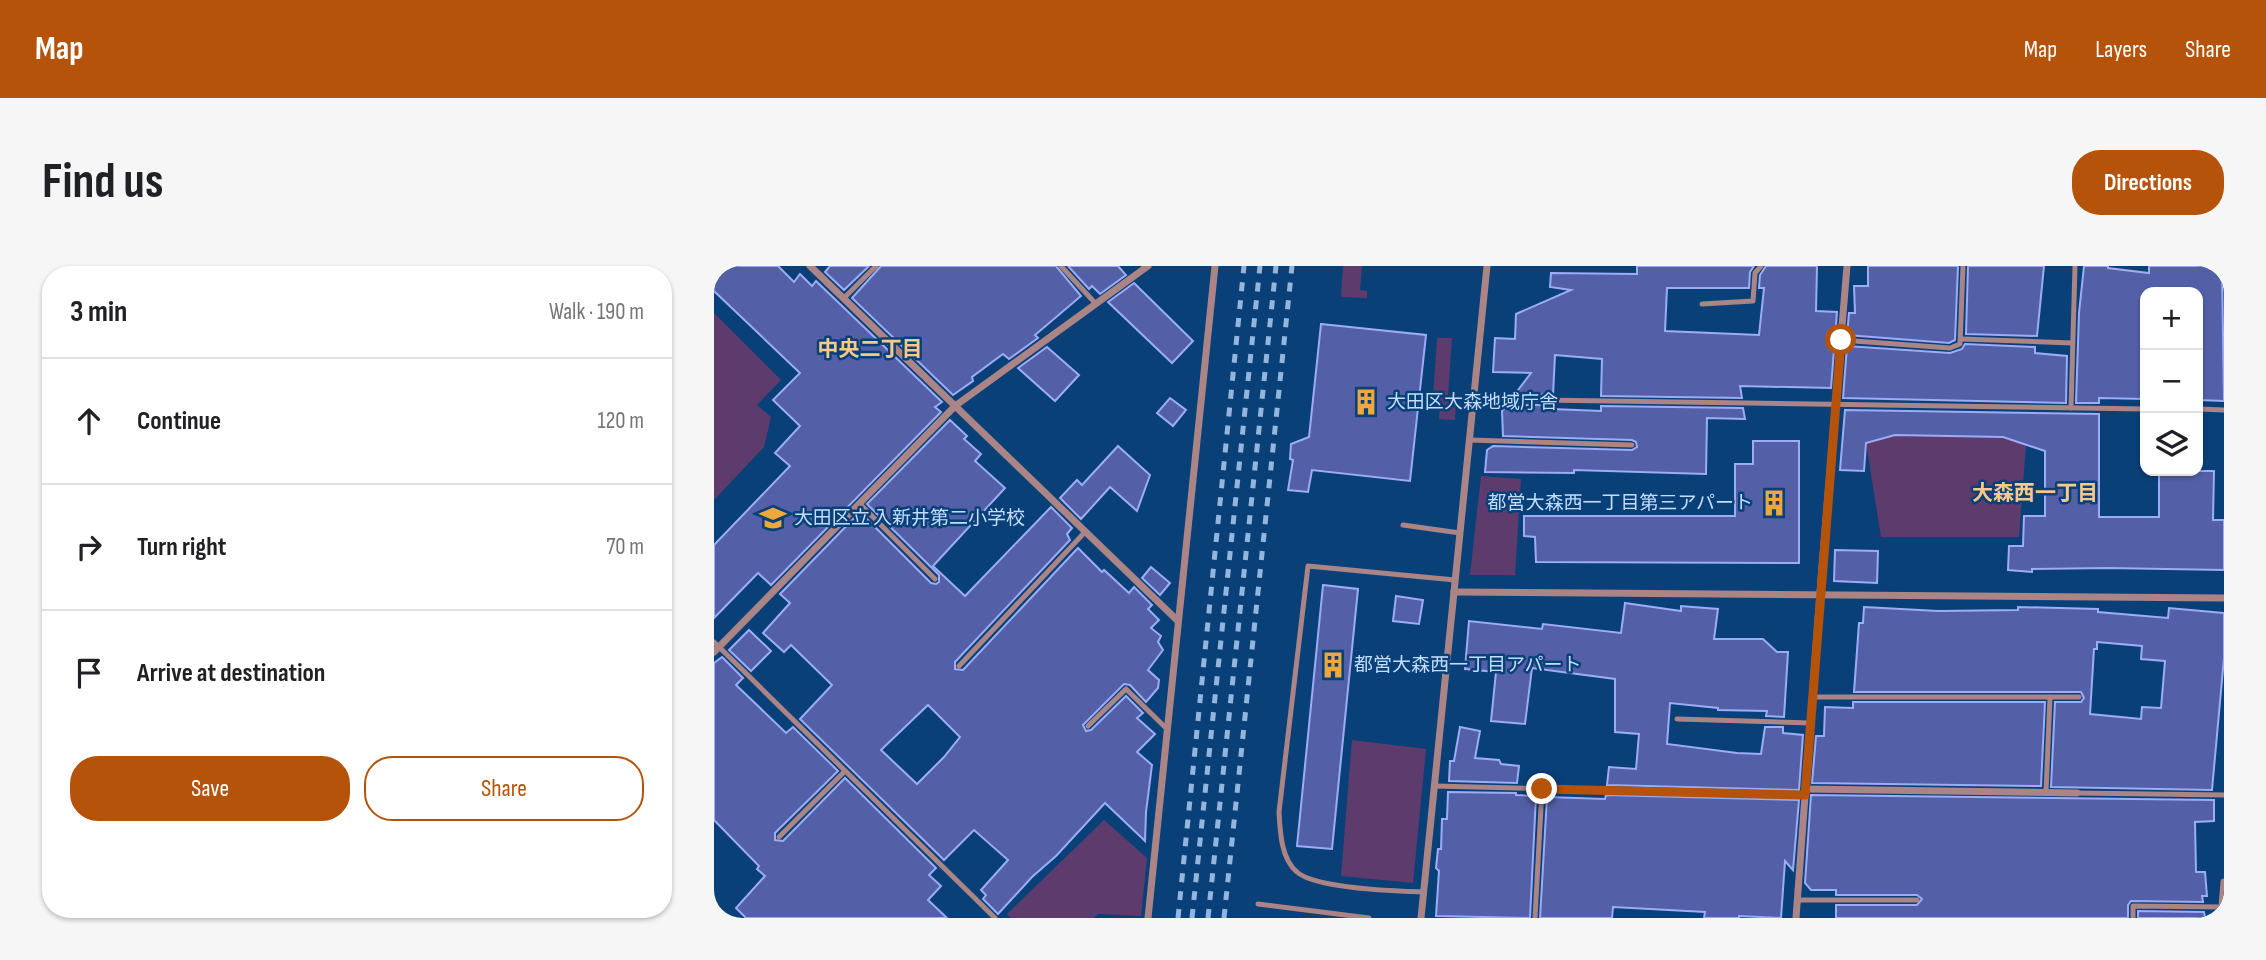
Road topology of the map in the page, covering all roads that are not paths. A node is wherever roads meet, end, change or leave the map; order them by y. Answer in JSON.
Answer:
{"nodes":[{"id":1,"x":810,"y":266,"type":"edge"},
{"id":2,"x":876,"y":266,"type":"edge"},
{"id":3,"x":1148,"y":266,"type":"edge"},
{"id":4,"x":1214,"y":266,"type":"edge"},
{"id":5,"x":1487,"y":266,"type":"edge"},
{"id":6,"x":1761,"y":266,"type":"edge"},
{"id":7,"x":1847,"y":266,"type":"edge"},
{"id":8,"x":1963,"y":266,"type":"edge"},
{"id":9,"x":2075,"y":266,"type":"edge"},
{"id":10,"x":1064,"y":267,"type":"edge"},
{"id":11,"x":844,"y":298,"type":"junction"},
{"id":12,"x":1096,"y":304,"type":"junction"},
{"id":13,"x":1702,"y":304,"type":"dead end"},
{"id":14,"x":1962,"y":339,"type":"junction"},
{"id":15,"x":1841,"y":340,"type":"junction"},
{"id":16,"x":2072,"y":343,"type":"junction"},
{"id":17,"x":1474,"y":399,"type":"junction"},
{"id":18,"x":955,"y":406,"type":"junction"},
{"id":19,"x":1835,"y":406,"type":"junction"},
{"id":20,"x":2071,"y":408,"type":"junction"},
{"id":21,"x":2140,"y":409,"type":"edge"},
{"id":22,"x":2203,"y":409,"type":"edge"},
{"id":23,"x":2224,"y":410,"type":"edge"},
{"id":24,"x":1469,"y":440,"type":"junction"},
{"id":25,"x":1632,"y":445,"type":"dead end"},
{"id":26,"x":860,"y":504,"type":"junction"},
{"id":27,"x":1403,"y":525,"type":"dead end"},
{"id":28,"x":1085,"y":532,"type":"junction"},
{"id":29,"x":1460,"y":533,"type":"junction"},
{"id":30,"x":935,"y":579,"type":"dead end"},
{"id":31,"x":1455,"y":580,"type":"junction"},
{"id":32,"x":1454,"y":592,"type":"junction"},
{"id":33,"x":1819,"y":596,"type":"junction"},
{"id":34,"x":2224,"y":598,"type":"edge"},
{"id":35,"x":1178,"y":621,"type":"junction"},
{"id":36,"x":716,"y":647,"type":"edge"},
{"id":37,"x":959,"y":666,"type":"dead end"},
{"id":38,"x":1812,"y":697,"type":"junction"},
{"id":39,"x":2050,"y":697,"type":"junction"},
{"id":40,"x":2079,"y":697,"type":"dead end"},
{"id":41,"x":1677,"y":719,"type":"dead end"},
{"id":42,"x":1810,"y":723,"type":"junction"},
{"id":43,"x":1088,"y":726,"type":"dead end"},
{"id":44,"x":1167,"y":729,"type":"junction"},
{"id":45,"x":845,"y":771,"type":"junction"},
{"id":46,"x":1435,"y":786,"type":"junction"},
{"id":47,"x":1542,"y":789,"type":"junction"},
{"id":48,"x":1805,"y":792,"type":"junction"},
{"id":49,"x":2046,"y":792,"type":"junction"},
{"id":50,"x":2077,"y":793,"type":"joint"},
{"id":51,"x":2224,"y":795,"type":"edge"},
{"id":52,"x":779,"y":837,"type":"dead end"},
{"id":53,"x":2224,"y":882,"type":"edge"},
{"id":54,"x":1424,"y":892,"type":"junction"},
{"id":55,"x":1797,"y":900,"type":"junction"},
{"id":56,"x":1917,"y":900,"type":"dead end"},
{"id":57,"x":1258,"y":904,"type":"dead end"},
{"id":58,"x":2222,"y":906,"type":"junction"},
{"id":59,"x":995,"y":918,"type":"edge"},
{"id":60,"x":1148,"y":918,"type":"edge"},
{"id":61,"x":1370,"y":918,"type":"edge"},
{"id":62,"x":1421,"y":918,"type":"edge"},
{"id":63,"x":1535,"y":918,"type":"edge"},
{"id":64,"x":1796,"y":918,"type":"edge"},
{"id":65,"x":2133,"y":918,"type":"edge"},
{"id":66,"x":2221,"y":918,"type":"edge"}],
"edges":[{"from":1,"to":11,"type":"street"},
{"from":2,"to":11,"type":"lane"},
{"from":3,"to":12,"type":"street"},
{"from":4,"to":35,"type":"street"},
{"from":5,"to":17,"type":"street"},
{"from":6,"to":13,"type":"lane"},
{"from":7,"to":15,"type":"street"},
{"from":8,"to":14,"type":"lane"},
{"from":9,"to":16,"type":"lane"},
{"from":10,"to":12,"type":"lane"},
{"from":11,"to":18,"type":"street"},
{"from":12,"to":18,"type":"street"},
{"from":14,"to":15,"type":"lane"},
{"from":14,"to":16,"type":"lane"},
{"from":15,"to":19,"type":"street"},
{"from":16,"to":20,"type":"lane"},
{"from":17,"to":19,"type":"lane"},
{"from":17,"to":24,"type":"street"},
{"from":18,"to":26,"type":"street"},
{"from":18,"to":28,"type":"street"},
{"from":19,"to":20,"type":"lane"},
{"from":19,"to":33,"type":"street"},
{"from":20,"to":21,"type":"lane"},
{"from":22,"to":23,"type":"lane"},
{"from":24,"to":25,"type":"lane"},
{"from":24,"to":29,"type":"street"},
{"from":26,"to":30,"type":"lane"},
{"from":26,"to":36,"type":"street"},
{"from":27,"to":29,"type":"lane"},
{"from":28,"to":35,"type":"street"},
{"from":28,"to":37,"type":"lane"},
{"from":29,"to":31,"type":"street"},
{"from":31,"to":32,"type":"street"},
{"from":31,"to":54,"type":"lane"},
{"from":32,"to":33,"type":"street"},
{"from":32,"to":46,"type":"street"},
{"from":33,"to":34,"type":"street"},
{"from":33,"to":38,"type":"street"},
{"from":35,"to":44,"type":"street"},
{"from":36,"to":45,"type":"lane"},
{"from":38,"to":39,"type":"lane"},
{"from":38,"to":42,"type":"street"},
{"from":39,"to":40,"type":"lane"},
{"from":39,"to":49,"type":"lane"},
{"from":41,"to":42,"type":"lane"},
{"from":42,"to":48,"type":"street"},
{"from":43,"to":44,"type":"lane"},
{"from":44,"to":60,"type":"street"},
{"from":45,"to":52,"type":"lane"},
{"from":45,"to":59,"type":"lane"},
{"from":46,"to":47,"type":"lane"},
{"from":46,"to":54,"type":"street"},
{"from":47,"to":48,"type":"lane"},
{"from":47,"to":63,"type":"lane"},
{"from":48,"to":49,"type":"street"},
{"from":48,"to":55,"type":"street"},
{"from":49,"to":50,"type":"street"},
{"from":50,"to":51,"type":"lane"},
{"from":53,"to":58,"type":"street"},
{"from":54,"to":62,"type":"street"},
{"from":55,"to":56,"type":"lane"},
{"from":55,"to":64,"type":"street"},
{"from":57,"to":61,"type":"lane"},
{"from":58,"to":65,"type":"lane"},
{"from":58,"to":66,"type":"street"}]}
